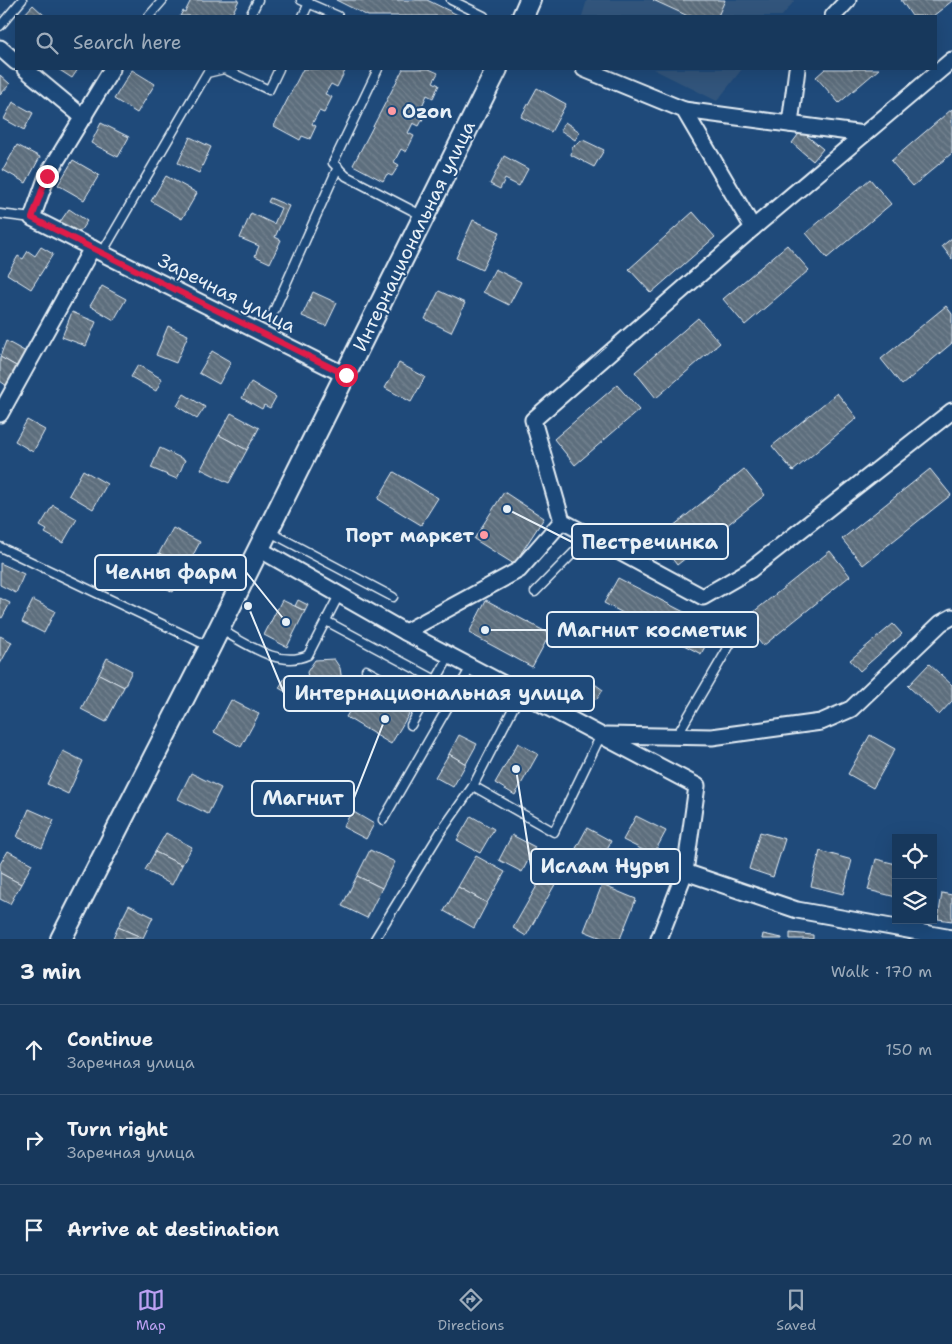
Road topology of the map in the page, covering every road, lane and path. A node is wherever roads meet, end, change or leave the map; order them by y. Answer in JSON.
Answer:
{"nodes":[{"id":1,"x":22,"y":0,"type":"edge"},
{"id":2,"x":162,"y":0,"type":"edge"},
{"id":3,"x":258,"y":0,"type":"edge"},
{"id":4,"x":452,"y":0,"type":"edge"},
{"id":5,"x":530,"y":0,"type":"edge"},
{"id":6,"x":848,"y":0,"type":"edge"},
{"id":7,"x":305,"y":2,"type":"edge"},
{"id":8,"x":150,"y":15,"type":"edge"},
{"id":9,"x":250,"y":15,"type":"edge"},
{"id":10,"x":303,"y":15,"type":"edge"},
{"id":11,"x":336,"y":15,"type":"edge"},
{"id":12,"x":482,"y":15,"type":"edge"},
{"id":13,"x":523,"y":15,"type":"edge"},
{"id":14,"x":834,"y":15,"type":"edge"},
{"id":15,"x":0,"y":26,"type":"edge"},
{"id":16,"x":0,"y":48,"type":"edge"},
{"id":17,"x":952,"y":60,"type":"edge"},
{"id":18,"x":15,"y":61,"type":"edge"},
{"id":19,"x":26,"y":70,"type":"edge"},
{"id":20,"x":111,"y":70,"type":"edge"},
{"id":21,"x":220,"y":70,"type":"edge"},
{"id":22,"x":226,"y":70,"type":"edge"},
{"id":23,"x":279,"y":70,"type":"edge"},
{"id":24,"x":378,"y":70,"type":"edge"},
{"id":25,"x":496,"y":70,"type":"edge"},
{"id":26,"x":586,"y":70,"type":"edge"},
{"id":27,"x":797,"y":70,"type":"edge"},
{"id":28,"x":684,"y":110,"type":"junction"},
{"id":29,"x":84,"y":118,"type":"junction"},
{"id":30,"x":790,"y":124,"type":"junction"},
{"id":31,"x":864,"y":134,"type":"junction"},
{"id":32,"x":338,"y":167,"type":"junction"},
{"id":33,"x":0,"y":214,"type":"edge"},
{"id":34,"x":423,"y":216,"type":"junction"},
{"id":35,"x":32,"y":218,"type":"junction"},
{"id":36,"x":753,"y":228,"type":"junction"},
{"id":37,"x":97,"y":250,"type":"junction"},
{"id":38,"x":273,"y":313,"type":"dead end"},
{"id":39,"x":346,"y":375,"type":"junction"},
{"id":40,"x":952,"y":411,"type":"edge"},
{"id":41,"x":0,"y":414,"type":"edge"},
{"id":42,"x":562,"y":521,"type":"junction"},
{"id":43,"x":268,"y":531,"type":"junction"},
{"id":44,"x":590,"y":536,"type":"junction"},
{"id":45,"x":0,"y":547,"type":"edge"},
{"id":46,"x":258,"y":550,"type":"junction"},
{"id":47,"x":535,"y":592,"type":"dead end"},
{"id":48,"x":339,"y":595,"type":"junction"},
{"id":49,"x":393,"y":597,"type":"dead end"},
{"id":50,"x":952,"y":617,"type":"edge"},
{"id":51,"x":326,"y":621,"type":"junction"},
{"id":52,"x":405,"y":632,"type":"junction"},
{"id":53,"x":214,"y":638,"type":"junction"},
{"id":54,"x":730,"y":643,"type":"dead end"},
{"id":55,"x":450,"y":655,"type":"junction"},
{"id":56,"x":471,"y":667,"type":"junction"},
{"id":57,"x":366,"y":670,"type":"dead end"},
{"id":58,"x":436,"y":680,"type":"junction"},
{"id":59,"x":521,"y":693,"type":"junction"},
{"id":60,"x":424,"y":702,"type":"junction"},
{"id":61,"x":411,"y":725,"type":"dead end"},
{"id":62,"x":601,"y":735,"type":"junction"},
{"id":63,"x":676,"y":737,"type":"junction"},
{"id":64,"x":473,"y":786,"type":"junction"},
{"id":65,"x":383,"y":820,"type":"dead end"},
{"id":66,"x":685,"y":872,"type":"junction"},
{"id":67,"x":952,"y":938,"type":"edge"},
{"id":68,"x":60,"y":939,"type":"edge"},
{"id":69,"x":375,"y":939,"type":"edge"},
{"id":70,"x":659,"y":939,"type":"edge"}],
"edges":[{"from":1,"to":15,"type":"lane"},
{"from":2,"to":8,"type":"lane"},
{"from":3,"to":9,"type":"lane"},
{"from":4,"to":12,"type":"lane"},
{"from":5,"to":13,"type":"street"},
{"from":6,"to":14,"type":"street"},
{"from":7,"to":10,"type":"lane"},
{"from":7,"to":11,"type":"lane"},
{"from":16,"to":18,"type":"street"},
{"from":17,"to":31,"type":"street"},
{"from":19,"to":29,"type":"street"},
{"from":20,"to":29,"type":"street"},
{"from":21,"to":37,"type":"lane"},
{"from":22,"to":23,"type":"lane"},
{"from":24,"to":32,"type":"lane"},
{"from":25,"to":34,"type":"street","name":"Интернациональная улица"},
{"from":26,"to":28,"type":"street"},
{"from":27,"to":30,"type":"street"},
{"from":28,"to":30,"type":"street"},
{"from":28,"to":36,"type":"street"},
{"from":29,"to":35,"type":"street"},
{"from":30,"to":31,"type":"street"},
{"from":31,"to":36,"type":"street"},
{"from":32,"to":34,"type":"lane"},
{"from":32,"to":38,"type":"lane"},
{"from":33,"to":35,"type":"lane"},
{"from":34,"to":39,"type":"street","name":"Интернациональная улица"},
{"from":35,"to":37,"type":"street","name":"Заречная улица"},
{"from":36,"to":42,"type":"street"},
{"from":37,"to":39,"type":"street","name":"Заречная улица"},
{"from":37,"to":41,"type":"street"},
{"from":39,"to":43,"type":"street","name":"Интернациональная улица"},
{"from":40,"to":44,"type":"street"},
{"from":42,"to":44,"type":"street"},
{"from":42,"to":52,"type":"street"},
{"from":43,"to":46,"type":"street","name":"Интернациональная улица"},
{"from":43,"to":49,"type":"lane"},
{"from":44,"to":47,"type":"lane"},
{"from":45,"to":53,"type":"lane"},
{"from":46,"to":48,"type":"street"},
{"from":46,"to":53,"type":"street","name":"Интернациональная улица"},
{"from":48,"to":51,"type":"lane"},
{"from":48,"to":52,"type":"street"},
{"from":50,"to":63,"type":"street"},
{"from":51,"to":53,"type":"lane"},
{"from":51,"to":58,"type":"lane"},
{"from":52,"to":55,"type":"street"},
{"from":53,"to":68,"type":"street","name":"Интернациональная улица"},
{"from":54,"to":63,"type":"lane"},
{"from":55,"to":56,"type":"street"},
{"from":55,"to":58,"type":"lane"},
{"from":56,"to":59,"type":"street"},
{"from":56,"to":65,"type":"lane"},
{"from":57,"to":60,"type":"lane"},
{"from":58,"to":60,"type":"lane"},
{"from":59,"to":62,"type":"street"},
{"from":59,"to":64,"type":"lane"},
{"from":60,"to":61,"type":"lane"},
{"from":62,"to":63,"type":"street"},
{"from":62,"to":64,"type":"lane"},
{"from":62,"to":66,"type":"street"},
{"from":64,"to":69,"type":"lane"},
{"from":66,"to":67,"type":"street"},
{"from":66,"to":70,"type":"street"}]}
